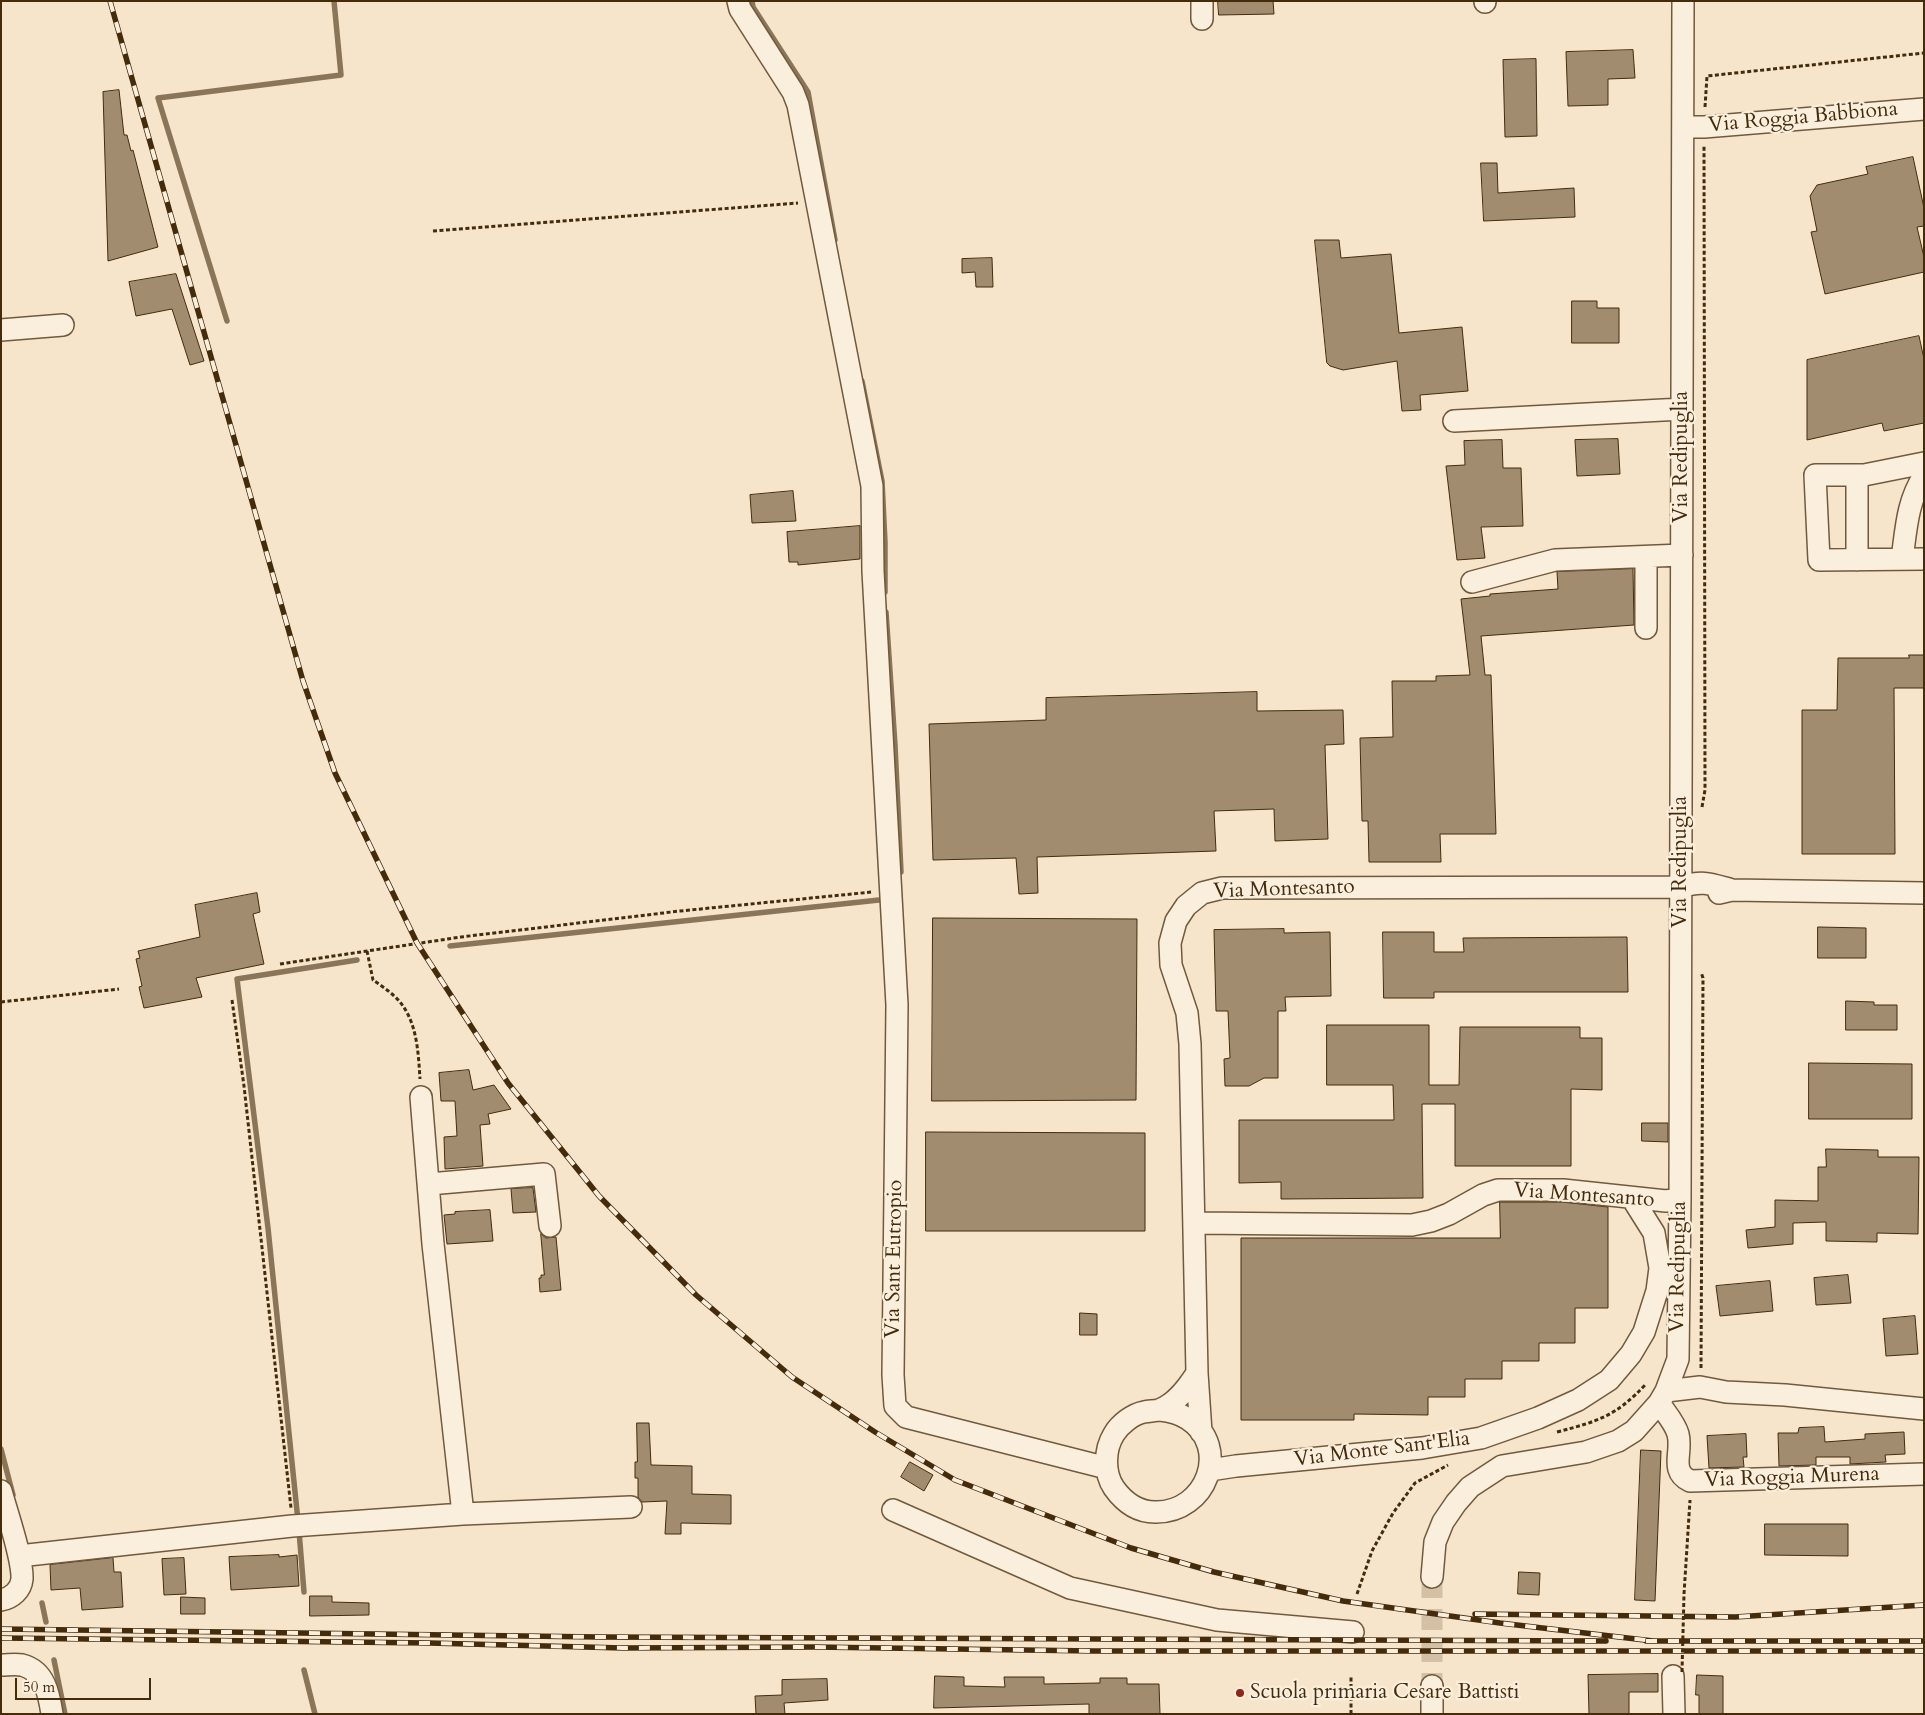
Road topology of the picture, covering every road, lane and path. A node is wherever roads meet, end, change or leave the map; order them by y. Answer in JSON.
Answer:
{"nodes":[{"id":1,"x":738,"y":1,"type":"edge"},
{"id":2,"x":1682,"y":1,"type":"edge"},
{"id":3,"x":1924,"y":53,"type":"edge"},
{"id":4,"x":1924,"y":109,"type":"edge"},
{"id":5,"x":1683,"y":127,"type":"junction"},
{"id":6,"x":1704,"y":127,"type":"junction"},
{"id":7,"x":816,"y":201,"type":"junction"},
{"id":8,"x":432,"y":231,"type":"dead end"},
{"id":9,"x":63,"y":325,"type":"dead end"},
{"id":10,"x":1,"y":330,"type":"edge"},
{"id":11,"x":1682,"y":409,"type":"junction"},
{"id":12,"x":1454,"y":421,"type":"dead end"},
{"id":13,"x":1924,"y":462,"type":"edge"},
{"id":14,"x":1857,"y":475,"type":"junction"},
{"id":15,"x":1924,"y":476,"type":"edge"},
{"id":16,"x":1682,"y":555,"type":"junction"},
{"id":17,"x":1646,"y":557,"type":"junction"},
{"id":18,"x":1902,"y":559,"type":"junction"},
{"id":19,"x":1924,"y":559,"type":"edge"},
{"id":20,"x":1857,"y":560,"type":"junction"},
{"id":21,"x":1472,"y":582,"type":"dead end"},
{"id":22,"x":1646,"y":628,"type":"dead end"},
{"id":23,"x":1701,"y":809,"type":"dead end"},
{"id":24,"x":1681,"y":887,"type":"junction"},
{"id":25,"x":892,"y":890,"type":"junction"},
{"id":26,"x":1924,"y":893,"type":"edge"},
{"id":27,"x":367,"y":951,"type":"junction"},
{"id":28,"x":280,"y":964,"type":"dead end"},
{"id":29,"x":1701,"y":971,"type":"dead end"},
{"id":30,"x":119,"y":989,"type":"dead end"},
{"id":31,"x":232,"y":1000,"type":"dead end"},
{"id":32,"x":1,"y":1002,"type":"edge"},
{"id":33,"x":421,"y":1097,"type":"joint"},
{"id":34,"x":429,"y":1184,"type":"junction"},
{"id":35,"x":1632,"y":1198,"type":"junction"},
{"id":36,"x":1680,"y":1199,"type":"junction"},
{"id":37,"x":1194,"y":1224,"type":"junction"},
{"id":38,"x":550,"y":1226,"type":"dead end"},
{"id":39,"x":1678,"y":1358,"type":"junction"},
{"id":40,"x":1197,"y":1373,"type":"junction"},
{"id":41,"x":1700,"y":1386,"type":"junction"},
{"id":42,"x":1662,"y":1397,"type":"junction"},
{"id":43,"x":1924,"y":1409,"type":"edge"},
{"id":44,"x":1160,"y":1410,"type":"junction"},
{"id":45,"x":1201,"y":1432,"type":"junction"},
{"id":46,"x":1107,"y":1468,"type":"junction"},
{"id":47,"x":1210,"y":1470,"type":"junction"},
{"id":48,"x":1924,"y":1474,"type":"edge"},
{"id":49,"x":1690,"y":1481,"type":"junction"},
{"id":50,"x":1,"y":1491,"type":"edge"},
{"id":51,"x":631,"y":1507,"type":"dead end"},
{"id":52,"x":893,"y":1510,"type":"dead end"},
{"id":53,"x":463,"y":1514,"type":"junction"},
{"id":54,"x":298,"y":1526,"type":"junction"},
{"id":55,"x":28,"y":1555,"type":"dead end"},
{"id":56,"x":1432,"y":1577,"type":"tunnel mouth"},
{"id":57,"x":1,"y":1600,"type":"edge"},
{"id":58,"x":1353,"y":1632,"type":"dead end"},
{"id":59,"x":1,"y":1665,"type":"edge"},
{"id":60,"x":1678,"y":1674,"type":"joint"},
{"id":61,"x":1351,"y":1676,"type":"dead end"},
{"id":62,"x":1432,"y":1686,"type":"tunnel mouth"},
{"id":63,"x":52,"y":1714,"type":"edge"},
{"id":64,"x":1351,"y":1714,"type":"edge"},
{"id":65,"x":1432,"y":1714,"type":"edge"},
{"id":66,"x":1674,"y":1714,"type":"edge"}],
"edges":[{"from":1,"to":7,"type":"street","name":"Via Sant Eutropio"},
{"from":2,"to":5,"type":"street","name":"Via Redipuglia"},
{"from":3,"to":6,"type":"path"},
{"from":4,"to":6,"type":"street","name":"Via Roggia Babbiona"},
{"from":5,"to":6,"type":"street","name":"Via Roggia Babbiona"},
{"from":5,"to":11,"type":"street","name":"Via Redipuglia"},
{"from":6,"to":23,"type":"path"},
{"from":7,"to":8,"type":"path"},
{"from":7,"to":25,"type":"street","name":"Via Sant Eutropio"},
{"from":9,"to":10,"type":"street"},
{"from":11,"to":12,"type":"street"},
{"from":11,"to":16,"type":"street","name":"Via Redipuglia"},
{"from":13,"to":14,"type":"street"},
{"from":14,"to":20,"type":"street"},
{"from":14,"to":20,"type":"street"},
{"from":15,"to":18,"type":"street"},
{"from":16,"to":17,"type":"street"},
{"from":16,"to":24,"type":"street","name":"Via Redipuglia"},
{"from":17,"to":21,"type":"street"},
{"from":17,"to":22,"type":"street"},
{"from":18,"to":19,"type":"street"},
{"from":18,"to":20,"type":"street"},
{"from":24,"to":26,"type":"street","name":"Via Montesanto"},
{"from":24,"to":36,"type":"street","name":"Via Redipuglia"},
{"from":24,"to":37,"type":"street","name":"Via Montesanto"},
{"from":25,"to":27,"type":"path"},
{"from":25,"to":46,"type":"street","name":"Via Sant Eutropio"},
{"from":27,"to":28,"type":"path"},
{"from":27,"to":33,"type":"path"},
{"from":29,"to":41,"type":"path"},
{"from":30,"to":32,"type":"path"},
{"from":31,"to":54,"type":"path"},
{"from":33,"to":34,"type":"street"},
{"from":34,"to":38,"type":"street"},
{"from":34,"to":53,"type":"street"},
{"from":35,"to":36,"type":"street","name":"Via Montesanto"},
{"from":35,"to":37,"type":"street","name":"Via Montesanto"},
{"from":35,"to":47,"type":"street","name":"Via Monte Sant'Elia"},
{"from":36,"to":39,"type":"street","name":"Via Redipuglia"},
{"from":37,"to":40,"type":"street","name":"Via Montesanto"},
{"from":39,"to":41,"type":"street"},
{"from":39,"to":42,"type":"street","name":"Via Redipuglia"},
{"from":40,"to":44,"type":"street"},
{"from":40,"to":45,"type":"street","name":"Via Montesanto"},
{"from":41,"to":42,"type":"street"},
{"from":41,"to":43,"type":"street"},
{"from":42,"to":49,"type":"street","name":"Via Roggia Murena"},
{"from":42,"to":56,"type":"street","name":"Via Redipuglia"},
{"from":44,"to":45,"type":"street"},
{"from":44,"to":46,"type":"street"},
{"from":45,"to":47,"type":"street"},
{"from":46,"to":47,"type":"street"},
{"from":48,"to":49,"type":"street","name":"Via Roggia Murena"},
{"from":49,"to":60,"type":"path","bridge":true},
{"from":50,"to":57,"type":"street"},
{"from":51,"to":53,"type":"street"},
{"from":52,"to":58,"type":"street"},
{"from":53,"to":54,"type":"street"},
{"from":54,"to":55,"type":"street"},
{"from":59,"to":63,"type":"street"},
{"from":60,"to":66,"type":"street"},
{"from":61,"to":64,"type":"path"},
{"from":62,"to":65,"type":"street"}]}
